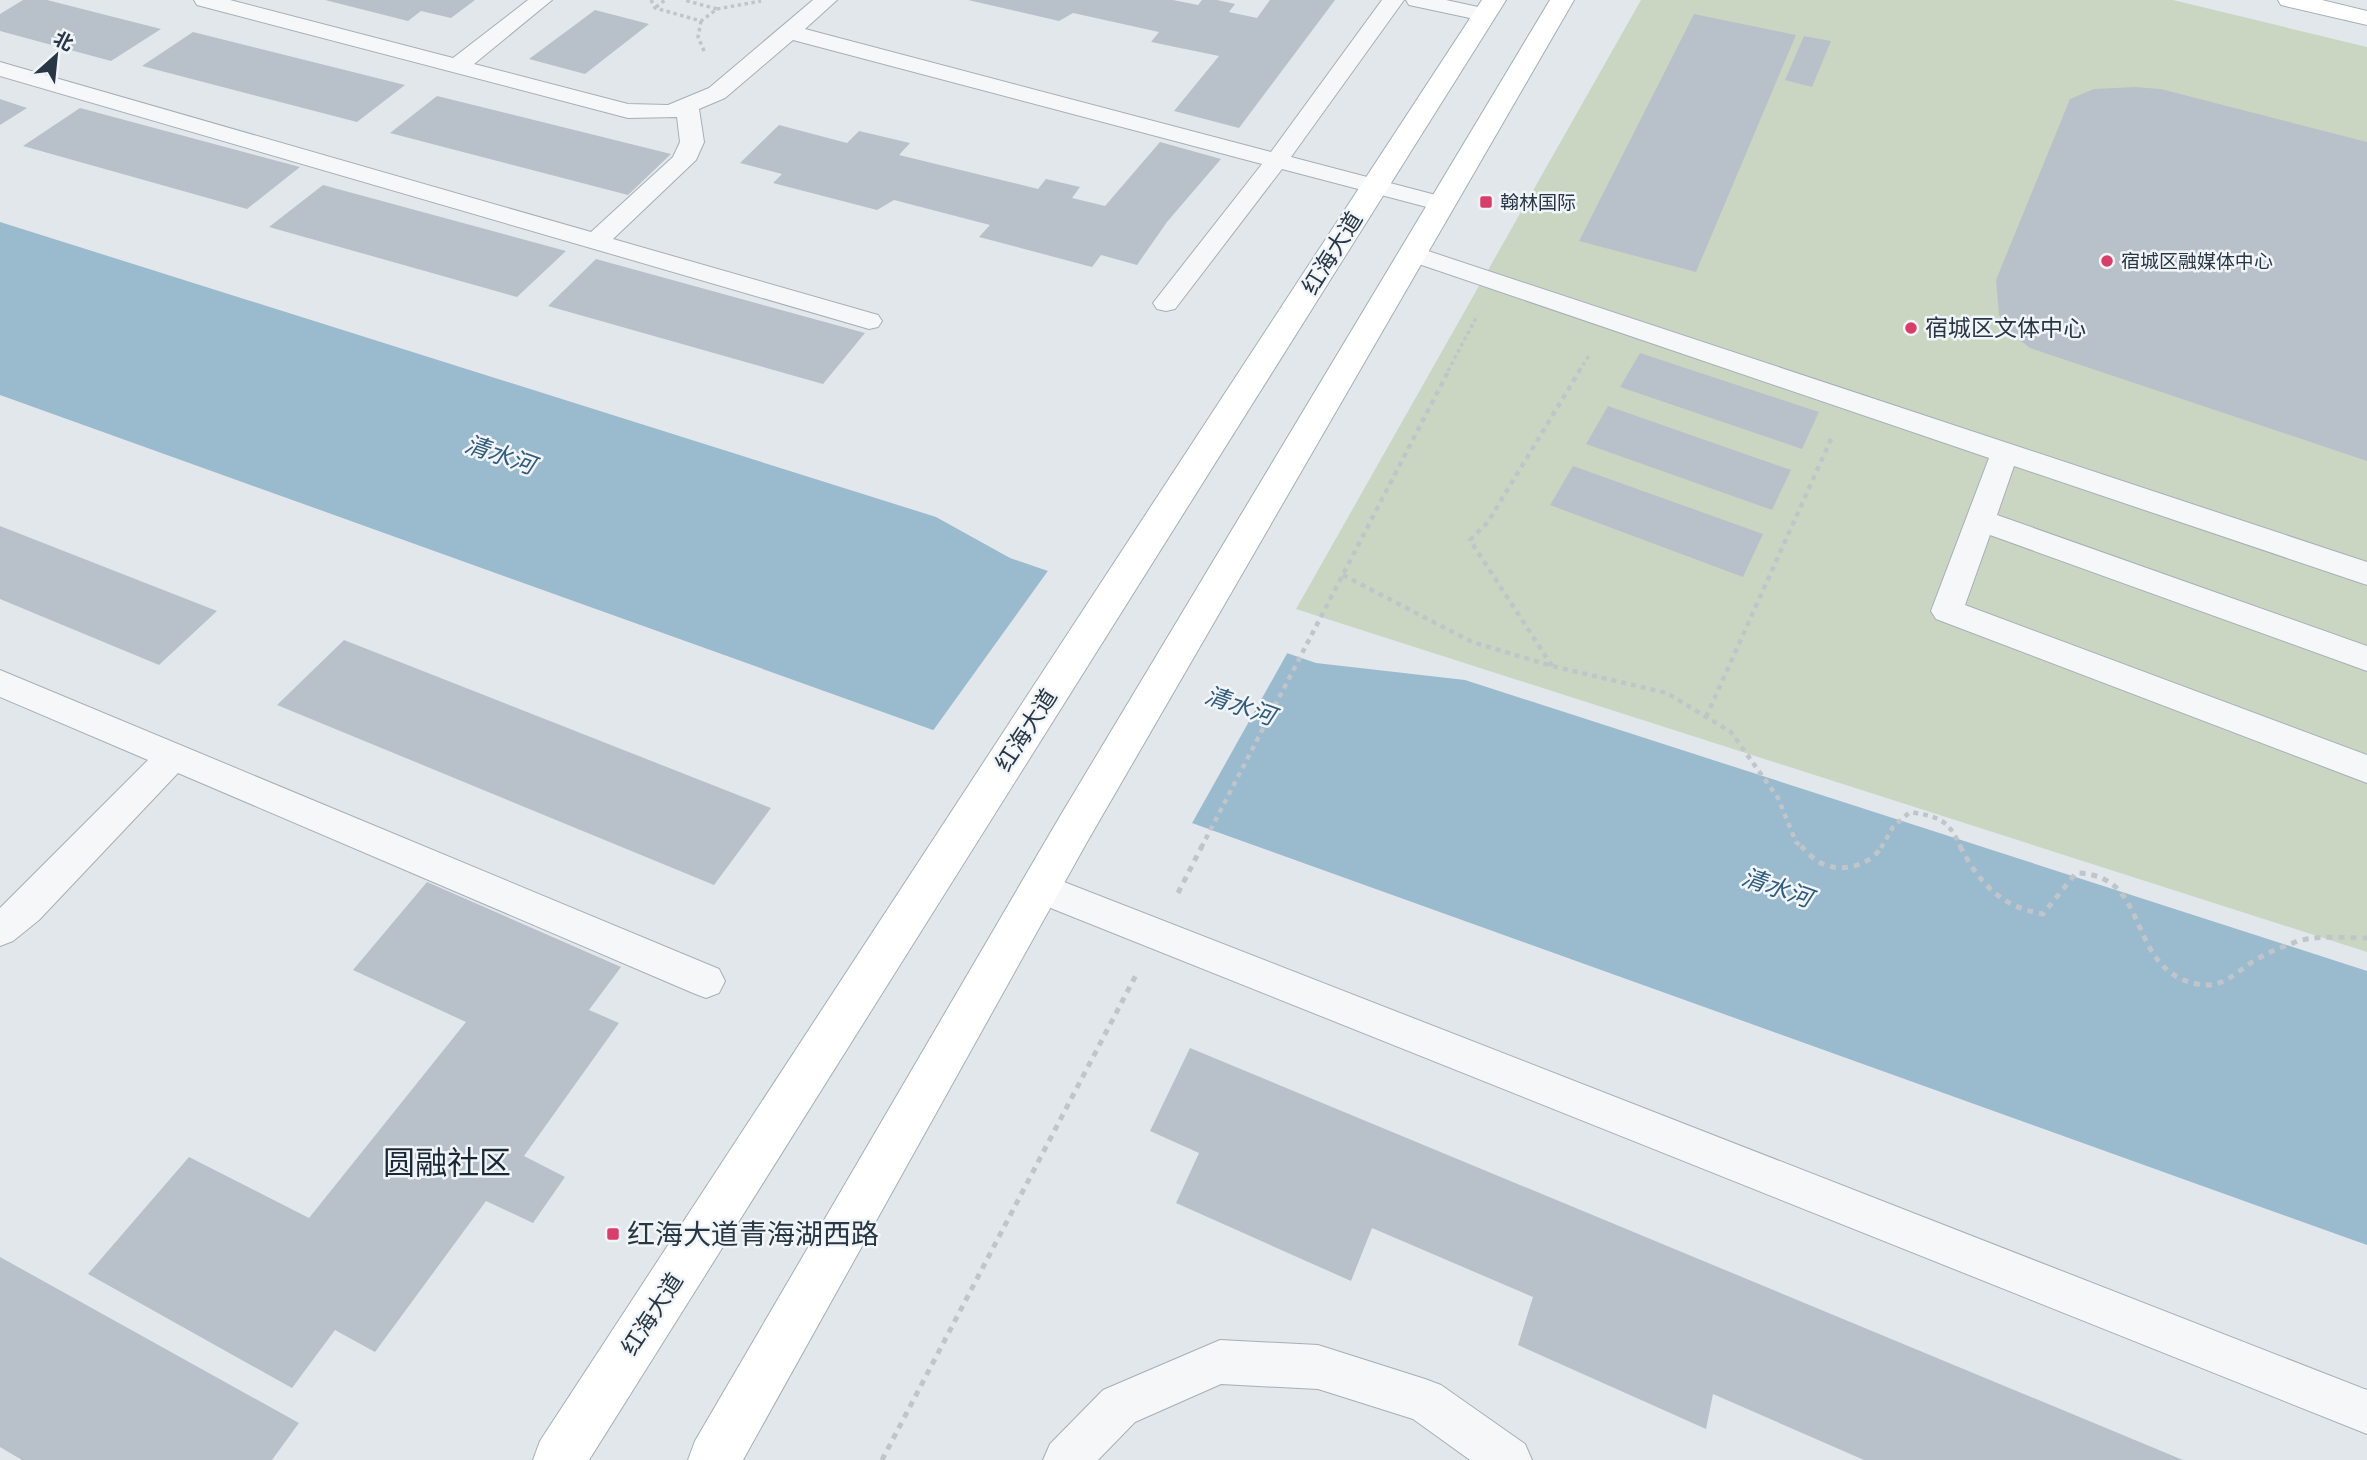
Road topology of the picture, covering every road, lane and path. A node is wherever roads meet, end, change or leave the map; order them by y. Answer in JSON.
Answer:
{"nodes":[{"id":1,"x":205,"y":0,"type":"edge"},
{"id":2,"x":541,"y":0,"type":"edge"},
{"id":3,"x":651,"y":0,"type":"edge"},
{"id":4,"x":665,"y":0,"type":"edge"},
{"id":5,"x":684,"y":0,"type":"edge"},
{"id":6,"x":826,"y":0,"type":"edge"},
{"id":7,"x":1393,"y":0,"type":"edge"},
{"id":8,"x":1417,"y":0,"type":"edge"},
{"id":9,"x":1562,"y":0,"type":"edge"},
{"id":10,"x":2290,"y":0,"type":"edge"},
{"id":11,"x":1489,"y":7,"type":"edge"},
{"id":12,"x":655,"y":8,"type":"junction"},
{"id":13,"x":2367,"y":18,"type":"edge"},
{"id":14,"x":789,"y":32,"type":"junction"},
{"id":15,"x":457,"y":66,"type":"junction"},
{"id":16,"x":0,"y":69,"type":"edge"},
{"id":17,"x":687,"y":106,"type":"junction"},
{"id":18,"x":1277,"y":160,"type":"junction"},
{"id":19,"x":1374,"y":186,"type":"junction"},
{"id":20,"x":1442,"y":204,"type":"junction"},
{"id":21,"x":594,"y":243,"type":"junction"},
{"id":22,"x":1413,"y":254,"type":"junction"},
{"id":23,"x":1495,"y":282,"type":"junction"},
{"id":24,"x":1166,"y":303,"type":"dead end"},
{"id":25,"x":1611,"y":320,"type":"junction"},
{"id":26,"x":869,"y":321,"type":"dead end"},
{"id":27,"x":1848,"y":400,"type":"junction"},
{"id":28,"x":2005,"y":452,"type":"junction"},
{"id":29,"x":1980,"y":520,"type":"junction"},
{"id":30,"x":2367,"y":574,"type":"edge"},
{"id":31,"x":1342,"y":577,"type":"junction"},
{"id":32,"x":2367,"y":659,"type":"edge"},
{"id":33,"x":1552,"y":666,"type":"junction"},
{"id":34,"x":0,"y":682,"type":"edge"},
{"id":35,"x":1706,"y":717,"type":"junction"},
{"id":36,"x":174,"y":755,"type":"junction"},
{"id":37,"x":2367,"y":769,"type":"edge"},
{"id":38,"x":1041,"y":888,"type":"junction"},
{"id":39,"x":0,"y":930,"type":"edge"},
{"id":40,"x":1157,"y":934,"type":"junction"},
{"id":41,"x":2367,"y":937,"type":"edge"},
{"id":42,"x":706,"y":981,"type":"dead end"},
{"id":43,"x":2367,"y":1412,"type":"edge"},
{"id":44,"x":559,"y":1460,"type":"edge"},
{"id":45,"x":714,"y":1460,"type":"edge"},
{"id":46,"x":882,"y":1460,"type":"edge"},
{"id":47,"x":1066,"y":1460,"type":"edge"},
{"id":48,"x":1509,"y":1460,"type":"edge"}],
"edges":[{"from":1,"to":15,"type":"lane"},
{"from":2,"to":15,"type":"lane"},
{"from":3,"to":12,"type":"path"},
{"from":4,"to":12,"type":"path"},
{"from":5,"to":12,"type":"path"},
{"from":6,"to":14,"type":"lane"},
{"from":7,"to":18,"type":"lane"},
{"from":8,"to":11,"type":"lane"},
{"from":9,"to":20,"type":"main road"},
{"from":10,"to":13,"type":"main road"},
{"from":11,"to":19,"type":"main road","name":"红海大道"},
{"from":14,"to":17,"type":"lane"},
{"from":14,"to":18,"type":"lane"},
{"from":15,"to":17,"type":"lane"},
{"from":16,"to":21,"type":"lane"},
{"from":17,"to":21,"type":"lane"},
{"from":18,"to":19,"type":"lane"},
{"from":18,"to":24,"type":"lane"},
{"from":19,"to":20,"type":"lane"},
{"from":19,"to":44,"type":"main road","name":"红海大道"},
{"from":20,"to":22,"type":"main road"},
{"from":21,"to":26,"type":"lane"},
{"from":22,"to":23,"type":"lane"},
{"from":22,"to":38,"type":"main road"},
{"from":23,"to":25,"type":"lane"},
{"from":23,"to":31,"type":"path"},
{"from":25,"to":27,"type":"lane"},
{"from":25,"to":33,"type":"path"},
{"from":27,"to":28,"type":"lane"},
{"from":27,"to":35,"type":"path"},
{"from":28,"to":29,"type":"lane"},
{"from":28,"to":30,"type":"lane"},
{"from":29,"to":32,"type":"lane"},
{"from":29,"to":37,"type":"lane"},
{"from":31,"to":33,"type":"path"},
{"from":31,"to":40,"type":"path"},
{"from":33,"to":35,"type":"path"},
{"from":34,"to":36,"type":"lane"},
{"from":35,"to":41,"type":"path"},
{"from":36,"to":39,"type":"lane"},
{"from":36,"to":42,"type":"lane"},
{"from":38,"to":40,"type":"lane"},
{"from":38,"to":45,"type":"main road"},
{"from":40,"to":43,"type":"lane"},
{"from":40,"to":46,"type":"path"},
{"from":47,"to":48,"type":"lane"}]}
